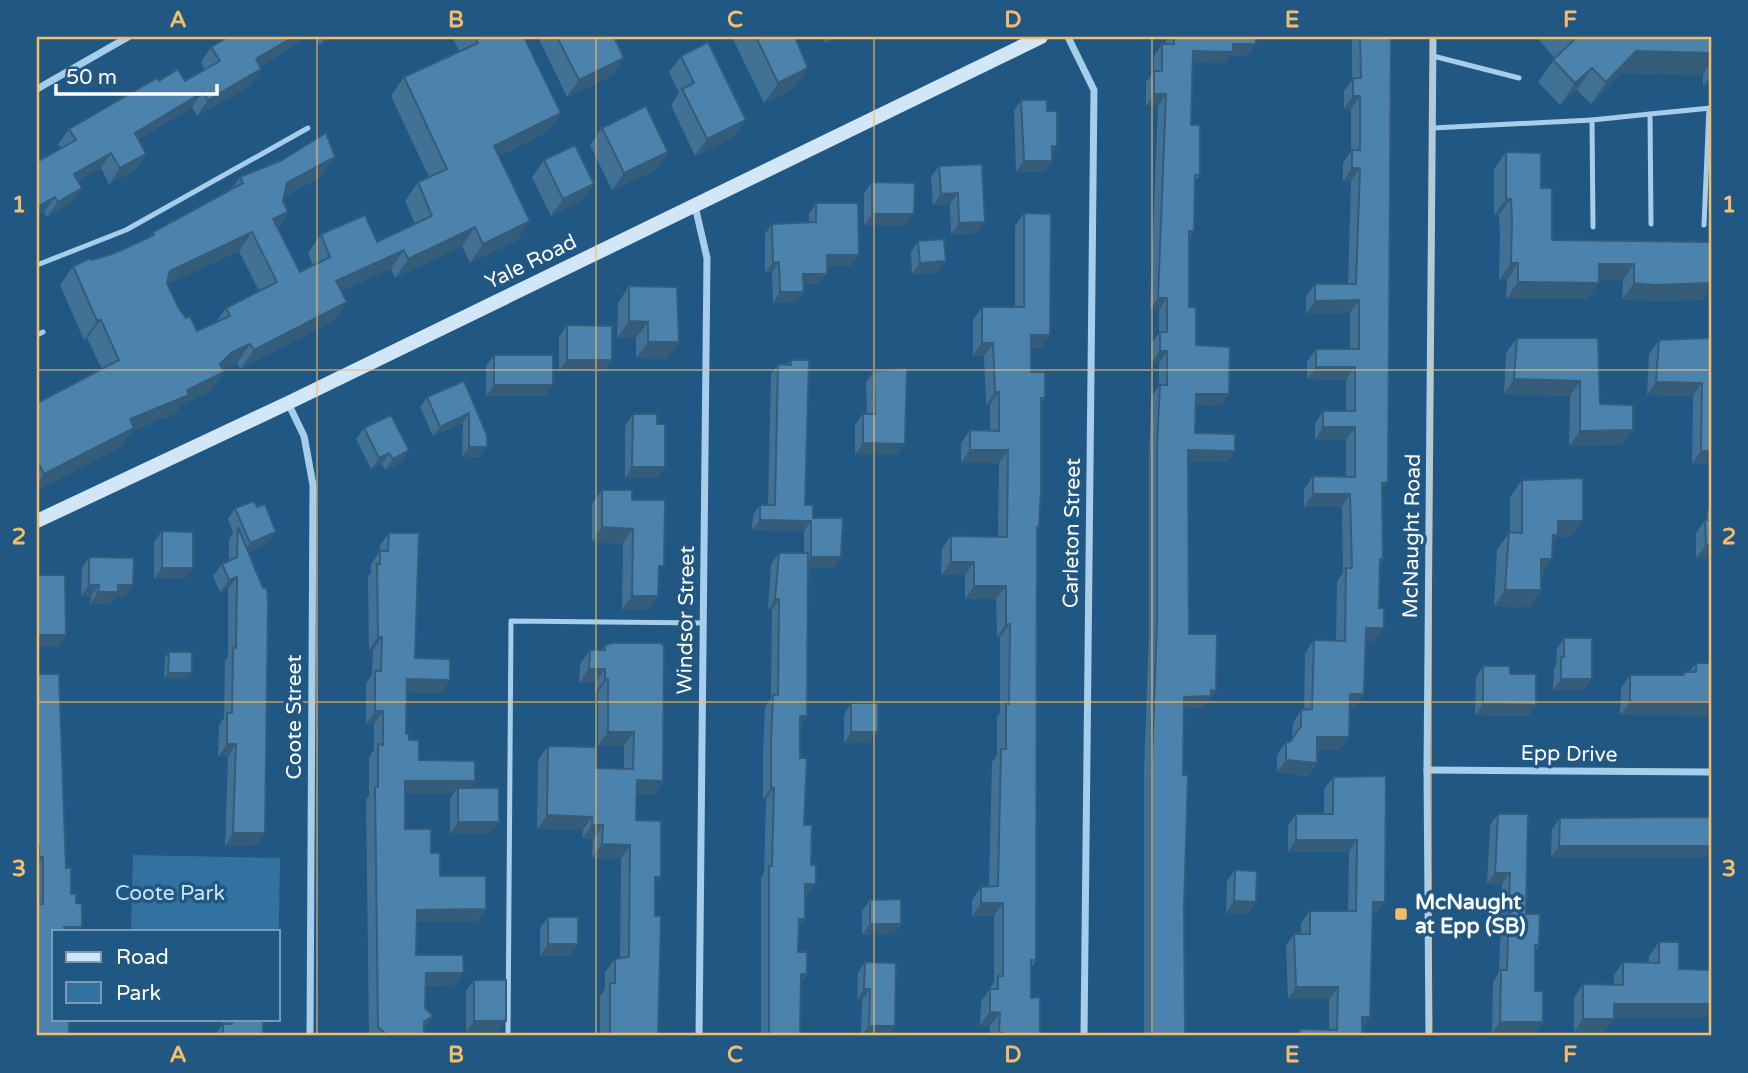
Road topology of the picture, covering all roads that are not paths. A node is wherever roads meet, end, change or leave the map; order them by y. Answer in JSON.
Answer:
{"nodes":[{"id":1,"x":128,"y":37,"type":"edge"},
{"id":2,"x":1041,"y":37,"type":"edge"},
{"id":3,"x":1068,"y":37,"type":"edge"},
{"id":4,"x":1433,"y":37,"type":"edge"},
{"id":5,"x":1433,"y":56,"type":"junction"},
{"id":6,"x":1519,"y":78,"type":"dead end"},
{"id":7,"x":37,"y":89,"type":"edge"},
{"id":8,"x":1710,"y":108,"type":"edge"},
{"id":9,"x":1650,"y":114,"type":"junction"},
{"id":10,"x":1592,"y":120,"type":"junction"},
{"id":11,"x":309,"y":128,"type":"dead end"},
{"id":12,"x":1433,"y":128,"type":"junction"},
{"id":13,"x":695,"y":206,"type":"junction"},
{"id":14,"x":1651,"y":224,"type":"dead end"},
{"id":15,"x":1704,"y":225,"type":"dead end"},
{"id":16,"x":1593,"y":227,"type":"dead end"},
{"id":17,"x":37,"y":265,"type":"edge"},
{"id":18,"x":44,"y":332,"type":"dead end"},
{"id":19,"x":37,"y":335,"type":"edge"},
{"id":20,"x":288,"y":403,"type":"junction"},
{"id":21,"x":37,"y":521,"type":"edge"},
{"id":22,"x":703,"y":623,"type":"junction"},
{"id":23,"x":1427,"y":770,"type":"junction"},
{"id":24,"x":1711,"y":772,"type":"edge"},
{"id":25,"x":310,"y":1036,"type":"edge"},
{"id":26,"x":508,"y":1036,"type":"edge"},
{"id":27,"x":699,"y":1036,"type":"edge"},
{"id":28,"x":1084,"y":1036,"type":"edge"},
{"id":29,"x":1429,"y":1036,"type":"edge"}],
"edges":[{"from":1,"to":7,"type":"street"},
{"from":2,"to":13,"type":"main road","name":"Yale Road"},
{"from":3,"to":28,"type":"street","name":"Carleton Street"},
{"from":4,"to":5,"type":"street","name":"McNaught Road"},
{"from":5,"to":6,"type":"lane"},
{"from":5,"to":12,"type":"street","name":"McNaught Road"},
{"from":8,"to":9,"type":"lane"},
{"from":8,"to":15,"type":"lane"},
{"from":9,"to":10,"type":"lane"},
{"from":9,"to":14,"type":"lane"},
{"from":10,"to":12,"type":"lane"},
{"from":10,"to":16,"type":"lane"},
{"from":11,"to":17,"type":"lane"},
{"from":12,"to":23,"type":"street","name":"McNaught Road"},
{"from":13,"to":20,"type":"main road","name":"Yale Road"},
{"from":13,"to":22,"type":"street","name":"Windsor Street"},
{"from":18,"to":19,"type":"lane"},
{"from":20,"to":21,"type":"main road","name":"Yale Road"},
{"from":20,"to":25,"type":"street","name":"Coote Street"},
{"from":22,"to":26,"type":"lane"},
{"from":22,"to":27,"type":"street","name":"Windsor Street"},
{"from":23,"to":24,"type":"street","name":"Epp Drive"},
{"from":23,"to":29,"type":"street","name":"McNaught Road"}]}
